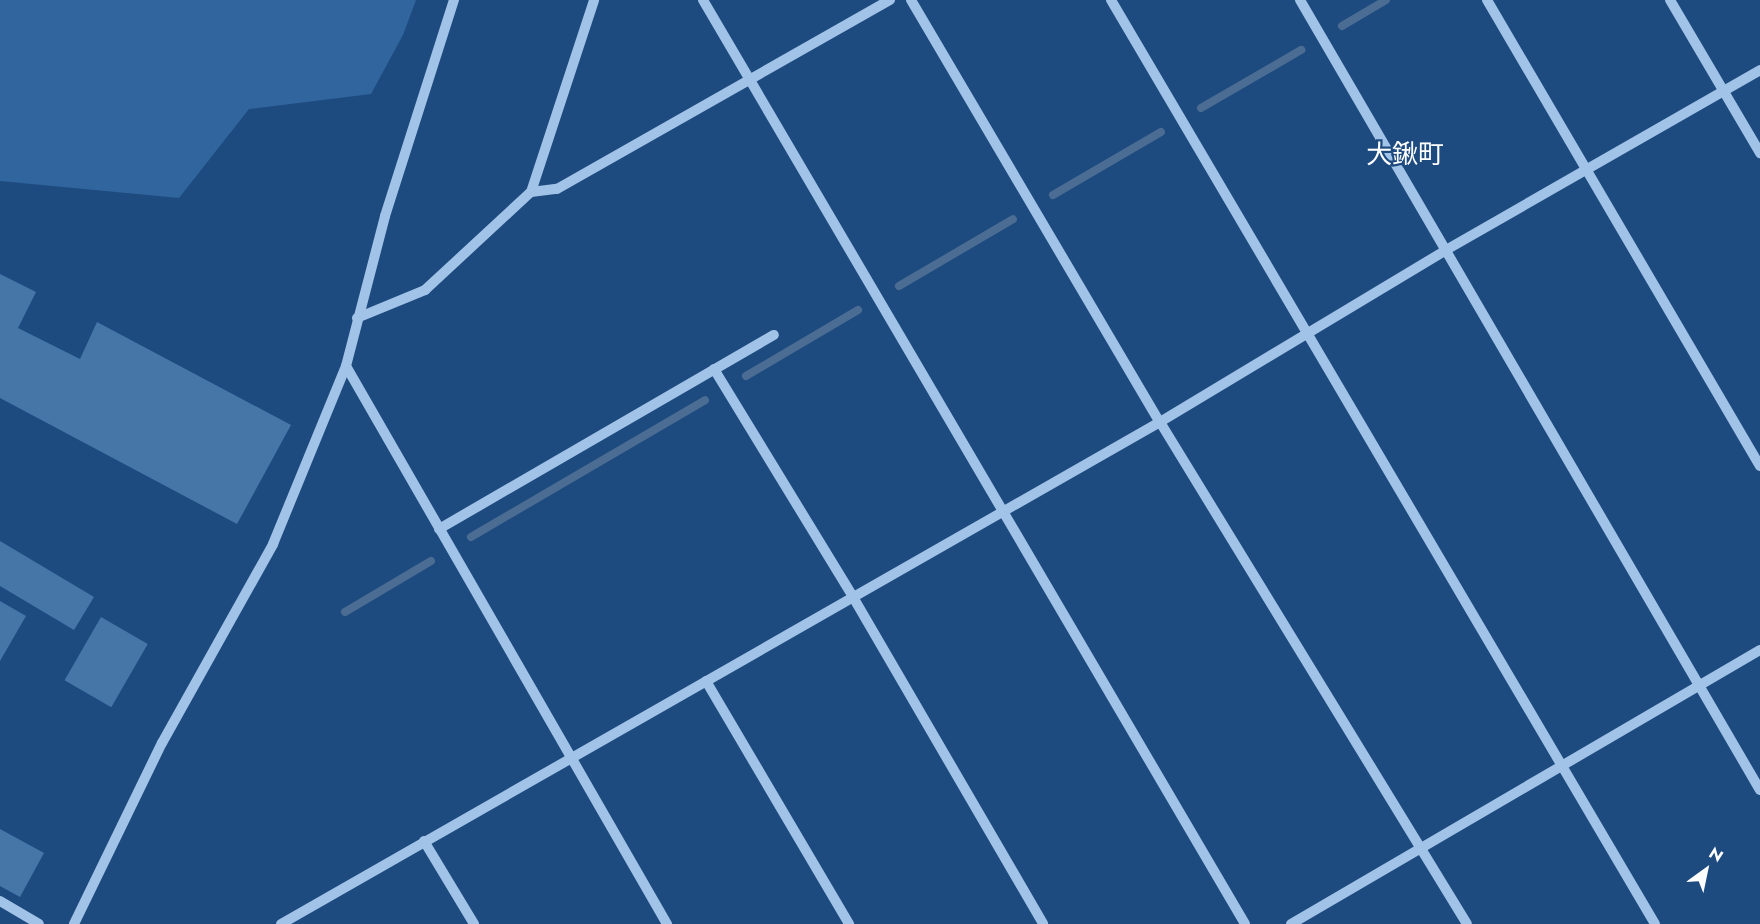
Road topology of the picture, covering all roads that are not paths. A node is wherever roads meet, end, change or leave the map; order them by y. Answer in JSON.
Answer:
{"nodes":[{"id":1,"x":454,"y":0,"type":"edge"},
{"id":2,"x":594,"y":0,"type":"edge"},
{"id":3,"x":703,"y":0,"type":"edge"},
{"id":4,"x":890,"y":0,"type":"edge"},
{"id":5,"x":911,"y":0,"type":"edge"},
{"id":6,"x":1111,"y":0,"type":"edge"},
{"id":7,"x":1300,"y":0,"type":"edge"},
{"id":8,"x":1487,"y":0,"type":"edge"},
{"id":9,"x":1670,"y":0,"type":"edge"},
{"id":10,"x":1760,"y":70,"type":"edge"},
{"id":11,"x":750,"y":80,"type":"junction"},
{"id":12,"x":1724,"y":91,"type":"junction"},
{"id":13,"x":1760,"y":153,"type":"edge"},
{"id":14,"x":1587,"y":170,"type":"junction"},
{"id":15,"x":531,"y":192,"type":"junction"},
{"id":16,"x":1446,"y":250,"type":"junction"},
{"id":17,"x":357,"y":318,"type":"junction"},
{"id":18,"x":1305,"y":334,"type":"junction"},
{"id":19,"x":774,"y":335,"type":"dead end"},
{"id":20,"x":346,"y":366,"type":"junction"},
{"id":21,"x":714,"y":369,"type":"junction"},
{"id":22,"x":1160,"y":422,"type":"junction"},
{"id":23,"x":1760,"y":466,"type":"edge"},
{"id":24,"x":1004,"y":511,"type":"junction"},
{"id":25,"x":439,"y":529,"type":"junction"},
{"id":26,"x":853,"y":597,"type":"junction"},
{"id":27,"x":1760,"y":650,"type":"edge"},
{"id":28,"x":706,"y":681,"type":"junction"},
{"id":29,"x":1698,"y":686,"type":"junction"},
{"id":30,"x":570,"y":757,"type":"junction"},
{"id":31,"x":1560,"y":764,"type":"junction"},
{"id":32,"x":1760,"y":790,"type":"edge"},
{"id":33,"x":424,"y":842,"type":"junction"},
{"id":34,"x":1422,"y":848,"type":"junction"},
{"id":35,"x":3,"y":902,"type":"edge"},
{"id":36,"x":0,"y":915,"type":"edge"},
{"id":37,"x":285,"y":923,"type":"edge"},
{"id":38,"x":39,"y":924,"type":"edge"},
{"id":39,"x":74,"y":924,"type":"edge"},
{"id":40,"x":474,"y":924,"type":"edge"},
{"id":41,"x":667,"y":924,"type":"edge"},
{"id":42,"x":849,"y":924,"type":"edge"},
{"id":43,"x":1043,"y":924,"type":"edge"},
{"id":44,"x":1245,"y":924,"type":"edge"},
{"id":45,"x":1291,"y":924,"type":"edge"},
{"id":46,"x":1467,"y":924,"type":"edge"},
{"id":47,"x":1655,"y":924,"type":"edge"}],
"edges":[{"from":1,"to":17,"type":"street"},
{"from":2,"to":15,"type":"street"},
{"from":3,"to":11,"type":"street"},
{"from":4,"to":11,"type":"street"},
{"from":5,"to":22,"type":"street"},
{"from":6,"to":18,"type":"street"},
{"from":7,"to":16,"type":"street"},
{"from":8,"to":14,"type":"street"},
{"from":9,"to":12,"type":"street"},
{"from":10,"to":12,"type":"street"},
{"from":11,"to":15,"type":"street"},
{"from":11,"to":24,"type":"street"},
{"from":12,"to":13,"type":"street"},
{"from":12,"to":14,"type":"street"},
{"from":14,"to":16,"type":"street"},
{"from":14,"to":23,"type":"street"},
{"from":15,"to":17,"type":"street"},
{"from":16,"to":18,"type":"street"},
{"from":16,"to":29,"type":"street"},
{"from":17,"to":20,"type":"street"},
{"from":18,"to":22,"type":"street"},
{"from":18,"to":31,"type":"street"},
{"from":19,"to":21,"type":"street"},
{"from":20,"to":25,"type":"street"},
{"from":20,"to":39,"type":"street"},
{"from":21,"to":25,"type":"street"},
{"from":21,"to":26,"type":"street"},
{"from":22,"to":24,"type":"street"},
{"from":22,"to":34,"type":"street"},
{"from":24,"to":26,"type":"street"},
{"from":24,"to":44,"type":"street"},
{"from":25,"to":30,"type":"street"},
{"from":26,"to":28,"type":"street"},
{"from":26,"to":43,"type":"street"},
{"from":27,"to":29,"type":"street"},
{"from":28,"to":30,"type":"street"},
{"from":28,"to":42,"type":"street"},
{"from":29,"to":31,"type":"street"},
{"from":29,"to":32,"type":"street"},
{"from":30,"to":33,"type":"street"},
{"from":30,"to":41,"type":"street"},
{"from":31,"to":34,"type":"street"},
{"from":31,"to":47,"type":"street"},
{"from":33,"to":37,"type":"street"},
{"from":33,"to":40,"type":"street"},
{"from":34,"to":45,"type":"street"},
{"from":34,"to":46,"type":"street"},
{"from":35,"to":36,"type":"street"},
{"from":35,"to":38,"type":"street"}]}
